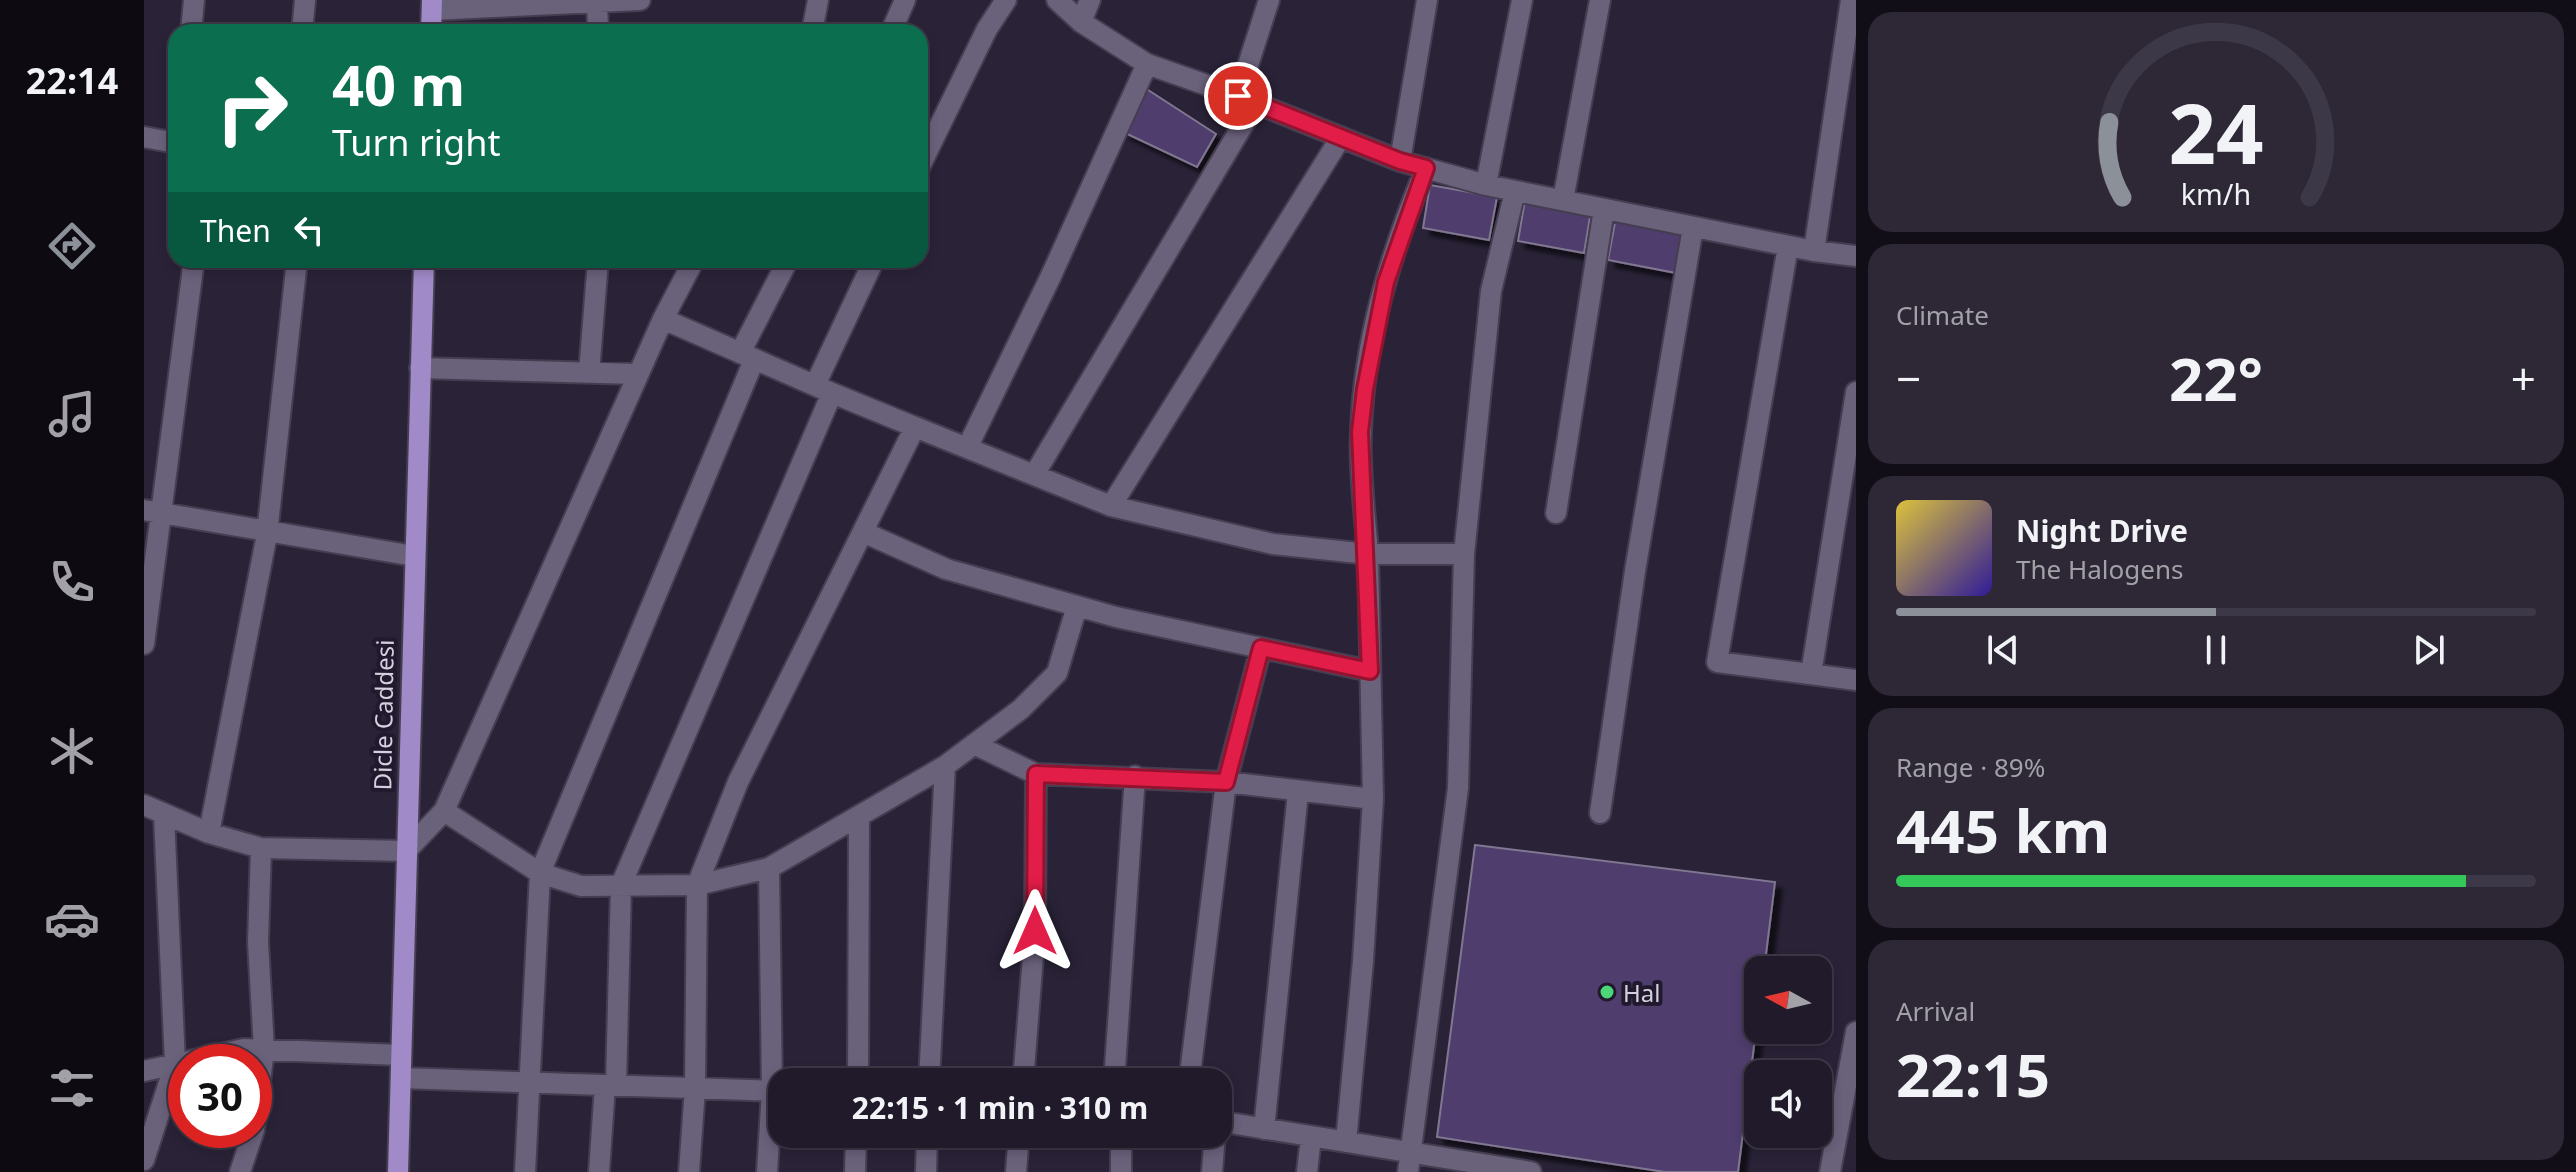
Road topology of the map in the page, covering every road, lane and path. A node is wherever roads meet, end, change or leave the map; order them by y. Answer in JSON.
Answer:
{"nodes":[{"id":1,"x":194,"y":0,"type":"edge"},
{"id":2,"x":305,"y":0,"type":"edge"},
{"id":3,"x":640,"y":0,"type":"edge"},
{"id":4,"x":818,"y":0,"type":"edge"},
{"id":5,"x":905,"y":0,"type":"edge"},
{"id":6,"x":1006,"y":0,"type":"edge"},
{"id":7,"x":1057,"y":0,"type":"edge"},
{"id":8,"x":1090,"y":0,"type":"edge"},
{"id":9,"x":1269,"y":0,"type":"edge"},
{"id":10,"x":1427,"y":0,"type":"edge"},
{"id":11,"x":1522,"y":0,"type":"edge"},
{"id":12,"x":1600,"y":0,"type":"edge"},
{"id":13,"x":1851,"y":0,"type":"edge"},
{"id":14,"x":597,"y":1,"type":"edge"},
{"id":15,"x":432,"y":5,"type":"edge"},
{"id":16,"x":1081,"y":22,"type":"junction"},
{"id":17,"x":192,"y":24,"type":"edge"},
{"id":18,"x":303,"y":24,"type":"edge"},
{"id":19,"x":598,"y":24,"type":"edge"},
{"id":20,"x":814,"y":24,"type":"edge"},
{"id":21,"x":894,"y":24,"type":"edge"},
{"id":22,"x":1147,"y":64,"type":"junction"},
{"id":23,"x":1247,"y":100,"type":"junction"},
{"id":24,"x":144,"y":137,"type":"edge"},
{"id":25,"x":1341,"y":137,"type":"junction"},
{"id":26,"x":168,"y":142,"type":"edge"},
{"id":27,"x":928,"y":150,"type":"edge"},
{"id":28,"x":1400,"y":161,"type":"junction"},
{"id":29,"x":1426,"y":168,"type":"junction"},
{"id":30,"x":1486,"y":185,"type":"junction"},
{"id":31,"x":1515,"y":191,"type":"junction"},
{"id":32,"x":1563,"y":200,"type":"junction"},
{"id":33,"x":1604,"y":209,"type":"junction"},
{"id":34,"x":1693,"y":227,"type":"junction"},
{"id":35,"x":1788,"y":246,"type":"junction"},
{"id":36,"x":1814,"y":251,"type":"junction"},
{"id":37,"x":1856,"y":256,"type":"edge"},
{"id":38,"x":193,"y":268,"type":"edge"},
{"id":39,"x":296,"y":268,"type":"edge"},
{"id":40,"x":424,"y":268,"type":"edge"},
{"id":41,"x":597,"y":268,"type":"edge"},
{"id":42,"x":690,"y":268,"type":"edge"},
{"id":43,"x":785,"y":268,"type":"edge"},
{"id":44,"x":871,"y":268,"type":"edge"},
{"id":45,"x":663,"y":319,"type":"junction"},
{"id":46,"x":747,"y":357,"type":"junction"},
{"id":47,"x":420,"y":368,"type":"junction"},
{"id":48,"x":589,"y":373,"type":"junction"},
{"id":49,"x":638,"y":374,"type":"junction"},
{"id":50,"x":823,"y":389,"type":"junction"},
{"id":51,"x":1856,"y":392,"type":"edge"},
{"id":52,"x":915,"y":427,"type":"junction"},
{"id":53,"x":967,"y":448,"type":"junction"},
{"id":54,"x":1034,"y":475,"type":"junction"},
{"id":55,"x":1111,"y":506,"type":"junction"},
{"id":56,"x":153,"y":512,"type":"edge"},
{"id":57,"x":1556,"y":513,"type":"dead end"},
{"id":58,"x":863,"y":532,"type":"junction"},
{"id":59,"x":267,"y":534,"type":"junction"},
{"id":60,"x":1368,"y":554,"type":"junction"},
{"id":61,"x":1464,"y":554,"type":"junction"},
{"id":62,"x":414,"y":556,"type":"junction"},
{"id":63,"x":1077,"y":606,"type":"junction"},
{"id":64,"x":144,"y":644,"type":"edge"},
{"id":65,"x":1261,"y":648,"type":"junction"},
{"id":66,"x":1370,"y":671,"type":"junction"},
{"id":67,"x":1811,"y":674,"type":"junction"},
{"id":68,"x":1856,"y":680,"type":"edge"},
{"id":69,"x":974,"y":744,"type":"junction"},
{"id":70,"x":945,"y":766,"type":"junction"},
{"id":71,"x":1036,"y":774,"type":"junction"},
{"id":72,"x":1135,"y":776,"type":"junction"},
{"id":73,"x":1226,"y":782,"type":"junction"},
{"id":74,"x":1298,"y":792,"type":"junction"},
{"id":75,"x":1373,"y":799,"type":"junction"},
{"id":76,"x":144,"y":805,"type":"edge"},
{"id":77,"x":444,"y":811,"type":"junction"},
{"id":78,"x":1600,"y":813,"type":"dead end"},
{"id":79,"x":164,"y":815,"type":"junction"},
{"id":80,"x":859,"y":816,"type":"junction"},
{"id":81,"x":209,"y":833,"type":"junction"},
{"id":82,"x":261,"y":848,"type":"junction"},
{"id":83,"x":406,"y":851,"type":"junction"},
{"id":84,"x":769,"y":868,"type":"junction"},
{"id":85,"x":540,"y":873,"type":"junction"},
{"id":86,"x":621,"y":885,"type":"junction"},
{"id":87,"x":697,"y":885,"type":"junction"},
{"id":88,"x":1856,"y":1032,"type":"edge"},
{"id":89,"x":174,"y":1044,"type":"edge"},
{"id":90,"x":264,"y":1044,"type":"edge"},
{"id":91,"x":272,"y":1050,"type":"edge"},
{"id":92,"x":401,"y":1055,"type":"junction"},
{"id":93,"x":168,"y":1066,"type":"edge"},
{"id":94,"x":776,"y":1068,"type":"edge"},
{"id":95,"x":858,"y":1068,"type":"edge"},
{"id":96,"x":930,"y":1068,"type":"edge"},
{"id":97,"x":1024,"y":1068,"type":"edge"},
{"id":98,"x":1115,"y":1068,"type":"edge"},
{"id":99,"x":1191,"y":1068,"type":"edge"},
{"id":100,"x":144,"y":1071,"type":"edge"},
{"id":101,"x":401,"y":1078,"type":"junction"},
{"id":102,"x":528,"y":1082,"type":"junction"},
{"id":103,"x":611,"y":1085,"type":"junction"},
{"id":104,"x":168,"y":1086,"type":"edge"},
{"id":105,"x":695,"y":1088,"type":"junction"},
{"id":106,"x":768,"y":1091,"type":"edge"},
{"id":107,"x":1232,"y":1123,"type":"edge"},
{"id":108,"x":1264,"y":1129,"type":"junction"},
{"id":109,"x":1311,"y":1137,"type":"junction"},
{"id":110,"x":1346,"y":1142,"type":"junction"},
{"id":111,"x":248,"y":1148,"type":"edge"},
{"id":112,"x":770,"y":1148,"type":"edge"},
{"id":113,"x":856,"y":1148,"type":"edge"},
{"id":114,"x":927,"y":1148,"type":"edge"},
{"id":115,"x":1018,"y":1148,"type":"edge"},
{"id":116,"x":1121,"y":1148,"type":"edge"},
{"id":117,"x":1214,"y":1148,"type":"edge"},
{"id":118,"x":144,"y":1160,"type":"edge"},
{"id":119,"x":1410,"y":1162,"type":"edge"},
{"id":120,"x":1494,"y":1169,"type":"edge"},
{"id":121,"x":240,"y":1172,"type":"edge"},
{"id":122,"x":398,"y":1172,"type":"edge"},
{"id":123,"x":525,"y":1172,"type":"edge"},
{"id":124,"x":599,"y":1172,"type":"edge"},
{"id":125,"x":689,"y":1172,"type":"edge"},
{"id":126,"x":767,"y":1172,"type":"edge"},
{"id":127,"x":855,"y":1172,"type":"edge"},
{"id":128,"x":926,"y":1172,"type":"edge"},
{"id":129,"x":1016,"y":1172,"type":"edge"},
{"id":130,"x":1121,"y":1172,"type":"edge"},
{"id":131,"x":1212,"y":1172,"type":"edge"},
{"id":132,"x":1307,"y":1172,"type":"edge"},
{"id":133,"x":1531,"y":1172,"type":"edge"},
{"id":134,"x":1830,"y":1172,"type":"edge"}],
"edges":[{"from":1,"to":17,"type":"street"},
{"from":2,"to":18,"type":"street"},
{"from":3,"to":14,"type":"street"},
{"from":4,"to":20,"type":"street"},
{"from":5,"to":21,"type":"street"},
{"from":6,"to":27,"type":"street"},
{"from":7,"to":16,"type":"street"},
{"from":8,"to":16,"type":"street"},
{"from":9,"to":23,"type":"street"},
{"from":10,"to":28,"type":"street"},
{"from":11,"to":30,"type":"street"},
{"from":12,"to":32,"type":"street"},
{"from":13,"to":36,"type":"street"},
{"from":14,"to":15,"type":"street"},
{"from":14,"to":19,"type":"street"},
{"from":16,"to":22,"type":"street"},
{"from":22,"to":23,"type":"street"},
{"from":22,"to":53,"type":"street"},
{"from":23,"to":25,"type":"street"},
{"from":23,"to":54,"type":"street"},
{"from":24,"to":26,"type":"street"},
{"from":25,"to":28,"type":"street"},
{"from":25,"to":55,"type":"street"},
{"from":28,"to":29,"type":"street"},
{"from":29,"to":30,"type":"street"},
{"from":29,"to":60,"type":"street"},
{"from":30,"to":31,"type":"street"},
{"from":31,"to":32,"type":"street"},
{"from":31,"to":61,"type":"street"},
{"from":32,"to":33,"type":"street"},
{"from":33,"to":34,"type":"street"},
{"from":33,"to":57,"type":"street"},
{"from":34,"to":35,"type":"street"},
{"from":34,"to":78,"type":"street"},
{"from":35,"to":36,"type":"street"},
{"from":35,"to":67,"type":"street"},
{"from":36,"to":37,"type":"street"},
{"from":38,"to":56,"type":"street"},
{"from":39,"to":59,"type":"street"},
{"from":40,"to":47,"type":"main road","name":"Dicle Caddesi"},
{"from":41,"to":48,"type":"street"},
{"from":42,"to":45,"type":"street"},
{"from":43,"to":46,"type":"street"},
{"from":44,"to":50,"type":"street"},
{"from":45,"to":46,"type":"street"},
{"from":45,"to":49,"type":"street"},
{"from":46,"to":50,"type":"street"},
{"from":46,"to":85,"type":"street"},
{"from":47,"to":48,"type":"street"},
{"from":47,"to":62,"type":"main road","name":"Dicle Caddesi"},
{"from":48,"to":49,"type":"street"},
{"from":49,"to":77,"type":"street"},
{"from":50,"to":52,"type":"street"},
{"from":50,"to":86,"type":"street"},
{"from":51,"to":67,"type":"street"},
{"from":52,"to":53,"type":"street"},
{"from":52,"to":58,"type":"street"},
{"from":53,"to":54,"type":"street"},
{"from":54,"to":55,"type":"street"},
{"from":55,"to":60,"type":"street"},
{"from":56,"to":59,"type":"street"},
{"from":56,"to":64,"type":"street"},
{"from":58,"to":63,"type":"street"},
{"from":58,"to":87,"type":"street"},
{"from":59,"to":62,"type":"street"},
{"from":59,"to":81,"type":"street"},
{"from":60,"to":61,"type":"street"},
{"from":60,"to":66,"type":"street"},
{"from":61,"to":119,"type":"street"},
{"from":62,"to":83,"type":"main road","name":"Dicle Caddesi"},
{"from":63,"to":65,"type":"street"},
{"from":63,"to":69,"type":"street"},
{"from":65,"to":66,"type":"street"},
{"from":65,"to":73,"type":"street"},
{"from":66,"to":75,"type":"street"},
{"from":67,"to":68,"type":"street"},
{"from":69,"to":70,"type":"street"},
{"from":69,"to":71,"type":"street"},
{"from":70,"to":80,"type":"street"},
{"from":70,"to":96,"type":"street"},
{"from":71,"to":72,"type":"street"},
{"from":71,"to":97,"type":"street"},
{"from":72,"to":73,"type":"street"},
{"from":72,"to":98,"type":"street"},
{"from":73,"to":74,"type":"street"},
{"from":73,"to":99,"type":"street"},
{"from":74,"to":75,"type":"street"},
{"from":74,"to":108,"type":"street"},
{"from":75,"to":110,"type":"street"},
{"from":76,"to":79,"type":"street"},
{"from":77,"to":83,"type":"street"},
{"from":77,"to":85,"type":"street"},
{"from":79,"to":81,"type":"street"},
{"from":79,"to":89,"type":"street"},
{"from":80,"to":84,"type":"street"},
{"from":80,"to":95,"type":"street"},
{"from":81,"to":82,"type":"street"},
{"from":82,"to":83,"type":"street"},
{"from":82,"to":90,"type":"street"},
{"from":83,"to":92,"type":"main road","name":"Dicle Caddesi"},
{"from":84,"to":87,"type":"street"},
{"from":84,"to":94,"type":"street"},
{"from":85,"to":86,"type":"street"},
{"from":85,"to":102,"type":"street"},
{"from":86,"to":87,"type":"street"},
{"from":86,"to":103,"type":"street"},
{"from":87,"to":105,"type":"street"},
{"from":88,"to":134,"type":"street"},
{"from":91,"to":92,"type":"street"},
{"from":92,"to":101,"type":"main road","name":"Dicle Caddesi"},
{"from":93,"to":100,"type":"street"},
{"from":101,"to":102,"type":"street"},
{"from":101,"to":122,"type":"main road","name":"Dicle Caddesi"},
{"from":102,"to":103,"type":"street"},
{"from":102,"to":123,"type":"street"},
{"from":103,"to":105,"type":"street"},
{"from":103,"to":124,"type":"street"},
{"from":104,"to":118,"type":"street"},
{"from":105,"to":106,"type":"street"},
{"from":105,"to":125,"type":"street"},
{"from":107,"to":108,"type":"street"},
{"from":108,"to":109,"type":"street"},
{"from":109,"to":110,"type":"street"},
{"from":109,"to":132,"type":"street"},
{"from":110,"to":119,"type":"street"},
{"from":111,"to":121,"type":"street"},
{"from":112,"to":126,"type":"street"},
{"from":113,"to":127,"type":"street"},
{"from":114,"to":128,"type":"street"},
{"from":115,"to":129,"type":"street"},
{"from":116,"to":130,"type":"street"},
{"from":117,"to":131,"type":"street"},
{"from":119,"to":120,"type":"street"},
{"from":120,"to":133,"type":"street"}]}
